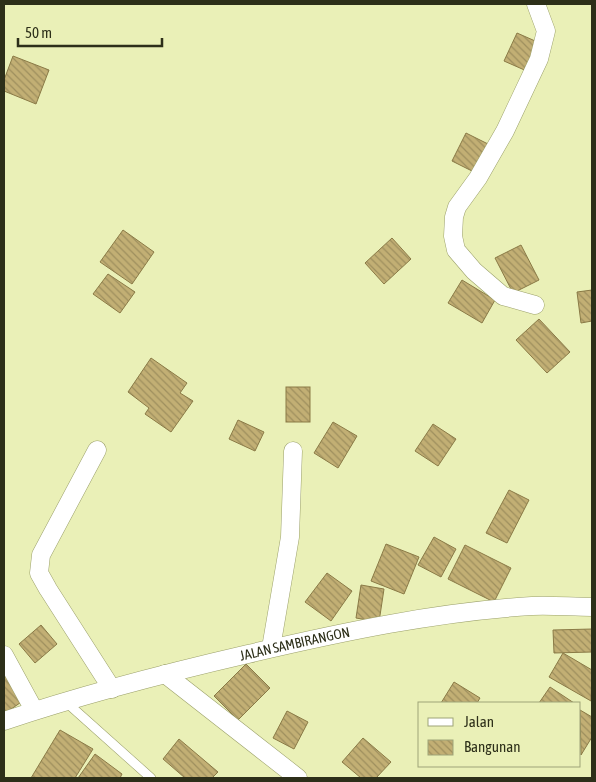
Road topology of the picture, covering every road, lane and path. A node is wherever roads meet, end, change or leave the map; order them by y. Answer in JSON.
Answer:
{"nodes":[{"id":1,"x":536,"y":4,"type":"edge"},
{"id":2,"x":535,"y":305,"type":"dead end"},
{"id":3,"x":97,"y":450,"type":"dead end"},
{"id":4,"x":293,"y":451,"type":"dead end"},
{"id":5,"x":592,"y":607,"type":"edge"},
{"id":6,"x":271,"y":648,"type":"junction"},
{"id":7,"x":4,"y":655,"type":"edge"},
{"id":8,"x":165,"y":674,"type":"junction"},
{"id":9,"x":112,"y":689,"type":"junction"},
{"id":10,"x":66,"y":702,"type":"junction"},
{"id":11,"x":34,"y":710,"type":"junction"},
{"id":12,"x":4,"y":721,"type":"edge"},
{"id":13,"x":151,"y":778,"type":"edge"},
{"id":14,"x":298,"y":778,"type":"edge"}],
"edges":[{"from":1,"to":2,"type":"street"},
{"from":3,"to":9,"type":"street"},
{"from":4,"to":6,"type":"street"},
{"from":5,"to":6,"type":"street","name":"JALAN SAMBIRANGON"},
{"from":6,"to":8,"type":"street","name":"JALAN SAMBIRANGON"},
{"from":7,"to":11,"type":"street"},
{"from":8,"to":9,"type":"street","name":"JALAN SAMBIRANGON"},
{"from":8,"to":14,"type":"street"},
{"from":9,"to":10,"type":"street","name":"JALAN SAMBIRANGON"},
{"from":10,"to":11,"type":"street","name":"JALAN SAMBIRANGON"},
{"from":10,"to":13,"type":"lane"},
{"from":11,"to":12,"type":"street","name":"JALAN SAMBIRANGON"}]}
